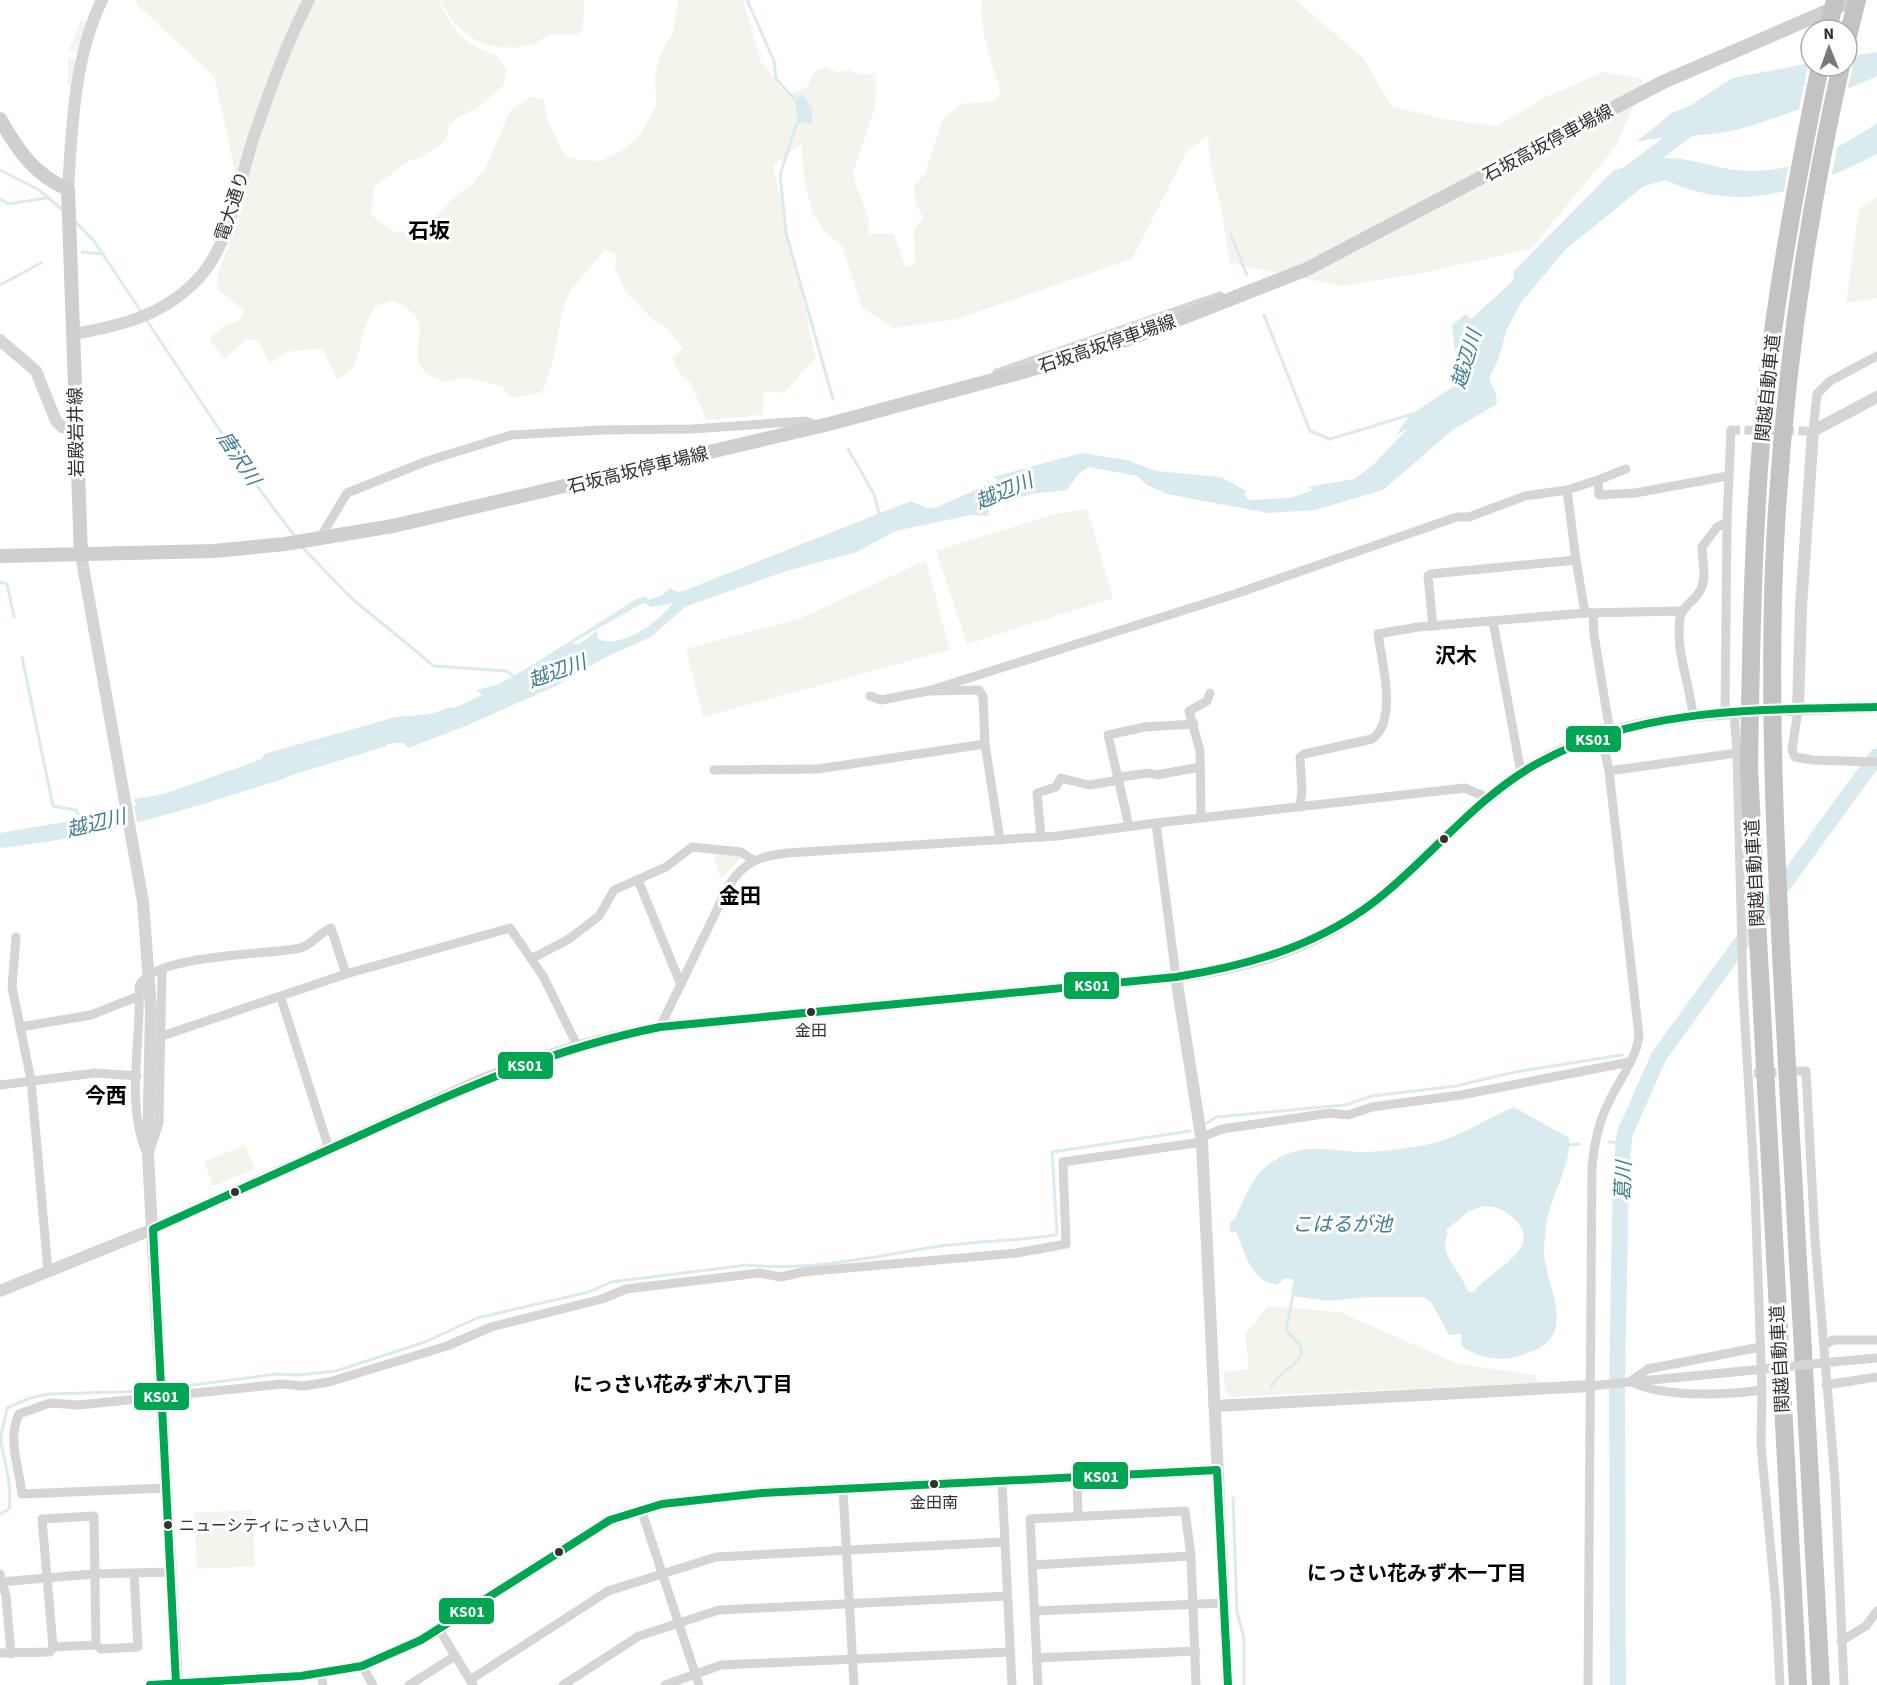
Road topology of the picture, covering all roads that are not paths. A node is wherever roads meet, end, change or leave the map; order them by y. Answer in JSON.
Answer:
{"nodes":[{"id":1,"x":102,"y":0,"type":"edge"},
{"id":2,"x":309,"y":0,"type":"edge"},
{"id":3,"x":1835,"y":0,"type":"edge"},
{"id":4,"x":1855,"y":0,"type":"edge"},
{"id":5,"x":1831,"y":18,"type":"edge"},
{"id":6,"x":1851,"y":18,"type":"edge"},
{"id":7,"x":1818,"y":78,"type":"edge"},
{"id":8,"x":1839,"y":78,"type":"edge"},
{"id":9,"x":0,"y":119,"type":"edge"},
{"id":10,"x":69,"y":195,"type":"junction"},
{"id":11,"x":74,"y":334,"type":"junction"},
{"id":12,"x":0,"y":340,"type":"edge"},
{"id":13,"x":1877,"y":356,"type":"edge"},
{"id":14,"x":1877,"y":397,"type":"edge"},
{"id":15,"x":825,"y":425,"type":"junction"},
{"id":16,"x":75,"y":430,"type":"junction"},
{"id":17,"x":1731,"y":430,"type":"dead end"},
{"id":18,"x":1813,"y":431,"type":"junction"},
{"id":19,"x":1626,"y":469,"type":"dead end"},
{"id":20,"x":1728,"y":476,"type":"junction"},
{"id":21,"x":1598,"y":480,"type":"junction"},
{"id":22,"x":1567,"y":490,"type":"junction"},
{"id":23,"x":1726,"y":522,"type":"junction"},
{"id":24,"x":314,"y":539,"type":"junction"},
{"id":25,"x":81,"y":555,"type":"junction"},
{"id":26,"x":0,"y":556,"type":"edge"},
{"id":27,"x":1576,"y":560,"type":"junction"},
{"id":28,"x":1682,"y":611,"type":"junction"},
{"id":29,"x":1589,"y":613,"type":"junction"},
{"id":30,"x":1493,"y":621,"type":"junction"},
{"id":31,"x":1433,"y":626,"type":"junction"},
{"id":32,"x":928,"y":691,"type":"junction"},
{"id":33,"x":1210,"y":693,"type":"dead end"},
{"id":34,"x":870,"y":696,"type":"dead end"},
{"id":35,"x":1877,"y":707,"type":"edge"},
{"id":36,"x":1793,"y":710,"type":"junction"},
{"id":37,"x":1733,"y":714,"type":"junction"},
{"id":38,"x":1693,"y":716,"type":"junction"},
{"id":39,"x":1194,"y":724,"type":"junction"},
{"id":40,"x":1605,"y":733,"type":"junction"},
{"id":41,"x":985,"y":744,"type":"junction"},
{"id":42,"x":1737,"y":753,"type":"junction"},
{"id":43,"x":1877,"y":762,"type":"edge"},
{"id":44,"x":1200,"y":767,"type":"junction"},
{"id":45,"x":714,"y":770,"type":"dead end"},
{"id":46,"x":1609,"y":771,"type":"junction"},
{"id":47,"x":1521,"y":773,"type":"junction"},
{"id":48,"x":1120,"y":778,"type":"junction"},
{"id":49,"x":1488,"y":798,"type":"junction"},
{"id":50,"x":1300,"y":807,"type":"junction"},
{"id":51,"x":1201,"y":818,"type":"junction"},
{"id":52,"x":1156,"y":823,"type":"junction"},
{"id":53,"x":1129,"y":826,"type":"junction"},
{"id":54,"x":1041,"y":837,"type":"junction"},
{"id":55,"x":1000,"y":840,"type":"junction"},
{"id":56,"x":753,"y":860,"type":"junction"},
{"id":57,"x":639,"y":880,"type":"junction"},
{"id":58,"x":16,"y":937,"type":"dead end"},
{"id":59,"x":531,"y":959,"type":"junction"},
{"id":60,"x":162,"y":971,"type":"junction"},
{"id":61,"x":346,"y":974,"type":"junction"},
{"id":62,"x":1176,"y":977,"type":"junction"},
{"id":63,"x":681,"y":986,"type":"junction"},
{"id":64,"x":139,"y":996,"type":"junction"},
{"id":65,"x":281,"y":998,"type":"junction"},
{"id":66,"x":660,"y":1027,"type":"junction"},
{"id":67,"x":20,"y":1028,"type":"junction"},
{"id":68,"x":162,"y":1036,"type":"junction"},
{"id":69,"x":577,"y":1045,"type":"junction"},
{"id":70,"x":1630,"y":1062,"type":"junction"},
{"id":71,"x":1798,"y":1071,"type":"dead end"},
{"id":72,"x":137,"y":1076,"type":"junction"},
{"id":73,"x":31,"y":1080,"type":"junction"},
{"id":74,"x":0,"y":1086,"type":"edge"},
{"id":75,"x":1202,"y":1139,"type":"junction"},
{"id":76,"x":329,"y":1149,"type":"junction"},
{"id":77,"x":148,"y":1156,"type":"junction"},
{"id":78,"x":153,"y":1229,"type":"junction"},
{"id":79,"x":48,"y":1271,"type":"junction"},
{"id":80,"x":0,"y":1291,"type":"edge"},
{"id":81,"x":1877,"y":1340,"type":"edge"},
{"id":82,"x":1824,"y":1345,"type":"junction"},
{"id":83,"x":1760,"y":1347,"type":"junction"},
{"id":84,"x":1877,"y":1358,"type":"edge"},
{"id":85,"x":1877,"y":1377,"type":"edge"},
{"id":86,"x":1629,"y":1382,"type":"junction"},
{"id":87,"x":1595,"y":1385,"type":"junction"},
{"id":88,"x":1826,"y":1385,"type":"junction"},
{"id":89,"x":1762,"y":1390,"type":"junction"},
{"id":90,"x":161,"y":1398,"type":"junction"},
{"id":91,"x":1214,"y":1406,"type":"junction"},
{"id":92,"x":1217,"y":1470,"type":"junction"},
{"id":93,"x":1077,"y":1478,"type":"junction"},
{"id":94,"x":1002,"y":1482,"type":"junction"},
{"id":95,"x":166,"y":1488,"type":"junction"},
{"id":96,"x":843,"y":1490,"type":"junction"},
{"id":97,"x":641,"y":1509,"type":"junction"},
{"id":98,"x":1078,"y":1516,"type":"junction"},
{"id":99,"x":1004,"y":1542,"type":"junction"},
{"id":100,"x":846,"y":1551,"type":"junction"},
{"id":101,"x":1191,"y":1556,"type":"junction"},
{"id":102,"x":1032,"y":1565,"type":"junction"},
{"id":103,"x":171,"y":1572,"type":"junction"},
{"id":104,"x":134,"y":1573,"type":"junction"},
{"id":105,"x":93,"y":1574,"type":"junction"},
{"id":106,"x":663,"y":1575,"type":"junction"},
{"id":107,"x":45,"y":1578,"type":"junction"},
{"id":108,"x":1,"y":1579,"type":"edge"},
{"id":109,"x":1007,"y":1596,"type":"junction"},
{"id":110,"x":1224,"y":1603,"type":"junction"},
{"id":111,"x":1193,"y":1604,"type":"junction"},
{"id":112,"x":849,"y":1605,"type":"junction"},
{"id":113,"x":1034,"y":1611,"type":"junction"},
{"id":114,"x":1877,"y":1611,"type":"edge"},
{"id":115,"x":679,"y":1623,"type":"junction"},
{"id":116,"x":439,"y":1629,"type":"junction"},
{"id":117,"x":1841,"y":1641,"type":"junction"},
{"id":118,"x":96,"y":1645,"type":"junction"},
{"id":119,"x":53,"y":1647,"type":"junction"},
{"id":120,"x":1196,"y":1651,"type":"junction"},
{"id":121,"x":1011,"y":1652,"type":"junction"},
{"id":122,"x":0,"y":1653,"type":"edge"},
{"id":123,"x":11,"y":1654,"type":"junction"},
{"id":124,"x":455,"y":1656,"type":"junction"},
{"id":125,"x":1036,"y":1658,"type":"junction"},
{"id":126,"x":852,"y":1660,"type":"junction"},
{"id":127,"x":362,"y":1666,"type":"junction"},
{"id":128,"x":695,"y":1673,"type":"junction"},
{"id":129,"x":322,"y":1679,"type":"edge"},
{"id":130,"x":471,"y":1683,"type":"edge"},
{"id":131,"x":176,"y":1684,"type":"edge"},
{"id":132,"x":150,"y":1685,"type":"edge"},
{"id":133,"x":373,"y":1685,"type":"edge"},
{"id":134,"x":409,"y":1685,"type":"edge"},
{"id":135,"x":563,"y":1685,"type":"edge"},
{"id":136,"x":665,"y":1685,"type":"edge"},
{"id":137,"x":699,"y":1685,"type":"edge"},
{"id":138,"x":854,"y":1685,"type":"edge"},
{"id":139,"x":1012,"y":1685,"type":"edge"},
{"id":140,"x":1038,"y":1685,"type":"edge"},
{"id":141,"x":1196,"y":1685,"type":"edge"},
{"id":142,"x":1228,"y":1685,"type":"edge"},
{"id":143,"x":1588,"y":1685,"type":"edge"},
{"id":144,"x":1780,"y":1685,"type":"edge"},
{"id":145,"x":1798,"y":1685,"type":"edge"},
{"id":146,"x":1821,"y":1685,"type":"edge"},
{"id":147,"x":1844,"y":1685,"type":"edge"}],
"edges":[{"from":1,"to":10,"type":"street"},
{"from":2,"to":11,"type":"street","name":"電大通り"},
{"from":3,"to":5,"type":"highway","bridge":true},
{"from":4,"to":6,"type":"highway"},
{"from":4,"to":15,"type":"main road","name":"石坂高坂停車場線"},
{"from":7,"to":145,"type":"highway","name":"関越自動車道"},
{"from":8,"to":146,"type":"highway","name":"関越自動車道"},
{"from":9,"to":10,"type":"main road"},
{"from":10,"to":11,"type":"main road","name":"岩殿岩井線"},
{"from":11,"to":16,"type":"main road","name":"岩殿岩井線"},
{"from":12,"to":16,"type":"street"},
{"from":13,"to":18,"type":"street"},
{"from":14,"to":18,"type":"street"},
{"from":15,"to":24,"type":"main road","name":"石坂高坂停車場線"},
{"from":15,"to":24,"type":"street"},
{"from":16,"to":25,"type":"main road","name":"岩殿岩井線"},
{"from":17,"to":20,"type":"street"},
{"from":18,"to":36,"type":"street"},
{"from":19,"to":21,"type":"street"},
{"from":20,"to":21,"type":"street"},
{"from":20,"to":23,"type":"street"},
{"from":21,"to":22,"type":"street"},
{"from":22,"to":27,"type":"street"},
{"from":22,"to":32,"type":"street"},
{"from":23,"to":28,"type":"street"},
{"from":23,"to":37,"type":"street"},
{"from":24,"to":25,"type":"main road","name":"石坂高坂停車場線"},
{"from":25,"to":26,"type":"main road"},
{"from":25,"to":77,"type":"street","bridge":true},
{"from":27,"to":29,"type":"street"},
{"from":27,"to":31,"type":"street"},
{"from":28,"to":29,"type":"street"},
{"from":28,"to":38,"type":"street"},
{"from":29,"to":30,"type":"street"},
{"from":29,"to":40,"type":"street"},
{"from":30,"to":31,"type":"street"},
{"from":30,"to":47,"type":"street"},
{"from":31,"to":50,"type":"street"},
{"from":32,"to":34,"type":"street"},
{"from":32,"to":41,"type":"street"},
{"from":33,"to":39,"type":"street"},
{"from":35,"to":36,"type":"street"},
{"from":36,"to":43,"type":"street"},
{"from":37,"to":38,"type":"street"},
{"from":37,"to":42,"type":"street"},
{"from":38,"to":40,"type":"street"},
{"from":39,"to":44,"type":"street"},
{"from":39,"to":48,"type":"street"},
{"from":40,"to":46,"type":"street"},
{"from":40,"to":47,"type":"street"},
{"from":41,"to":45,"type":"street"},
{"from":41,"to":55,"type":"street"},
{"from":42,"to":46,"type":"street"},
{"from":42,"to":83,"type":"street"},
{"from":44,"to":48,"type":"street"},
{"from":44,"to":51,"type":"street"},
{"from":46,"to":70,"type":"street"},
{"from":47,"to":49,"type":"street"},
{"from":48,"to":53,"type":"street"},
{"from":48,"to":54,"type":"street"},
{"from":49,"to":50,"type":"street"},
{"from":49,"to":62,"type":"street"},
{"from":50,"to":51,"type":"street"},
{"from":51,"to":52,"type":"street"},
{"from":52,"to":53,"type":"street"},
{"from":52,"to":62,"type":"street"},
{"from":53,"to":54,"type":"street"},
{"from":54,"to":55,"type":"street"},
{"from":55,"to":56,"type":"street"},
{"from":56,"to":57,"type":"street"},
{"from":56,"to":63,"type":"street"},
{"from":57,"to":59,"type":"street"},
{"from":57,"to":63,"type":"street"},
{"from":58,"to":67,"type":"street"},
{"from":59,"to":61,"type":"street"},
{"from":59,"to":69,"type":"street"},
{"from":60,"to":61,"type":"street"},
{"from":60,"to":64,"type":"street"},
{"from":60,"to":68,"type":"street"},
{"from":61,"to":65,"type":"street"},
{"from":62,"to":66,"type":"street"},
{"from":62,"to":75,"type":"street"},
{"from":63,"to":66,"type":"street"},
{"from":64,"to":67,"type":"street"},
{"from":64,"to":72,"type":"street"},
{"from":65,"to":68,"type":"street"},
{"from":65,"to":76,"type":"street"},
{"from":66,"to":69,"type":"street"},
{"from":67,"to":73,"type":"street"},
{"from":68,"to":77,"type":"street"},
{"from":69,"to":76,"type":"street"},
{"from":70,"to":75,"type":"street"},
{"from":70,"to":87,"type":"street"},
{"from":71,"to":82,"type":"street"},
{"from":72,"to":73,"type":"street"},
{"from":72,"to":77,"type":"street"},
{"from":73,"to":74,"type":"street"},
{"from":73,"to":79,"type":"street"},
{"from":75,"to":90,"type":"street"},
{"from":75,"to":91,"type":"street"},
{"from":76,"to":78,"type":"street"},
{"from":77,"to":78,"type":"street"},
{"from":78,"to":79,"type":"street"},
{"from":78,"to":90,"type":"street"},
{"from":79,"to":80,"type":"street"},
{"from":81,"to":82,"type":"street"},
{"from":82,"to":88,"type":"street"},
{"from":83,"to":86,"type":"street"},
{"from":83,"to":89,"type":"street"},
{"from":84,"to":86,"type":"street","bridge":true},
{"from":85,"to":88,"type":"street"},
{"from":86,"to":87,"type":"street"},
{"from":86,"to":89,"type":"street"},
{"from":87,"to":91,"type":"street"},
{"from":87,"to":143,"type":"street"},
{"from":88,"to":117,"type":"street"},
{"from":89,"to":144,"type":"street"},
{"from":90,"to":95,"type":"street"},
{"from":90,"to":95,"type":"street"},
{"from":91,"to":92,"type":"street"},
{"from":92,"to":93,"type":"street"},
{"from":92,"to":110,"type":"street"},
{"from":93,"to":94,"type":"street"},
{"from":93,"to":98,"type":"street"},
{"from":94,"to":96,"type":"street"},
{"from":94,"to":99,"type":"street"},
{"from":95,"to":103,"type":"street"},
{"from":96,"to":97,"type":"street"},
{"from":96,"to":100,"type":"street"},
{"from":97,"to":106,"type":"street"},
{"from":97,"to":116,"type":"street"},
{"from":98,"to":101,"type":"street"},
{"from":98,"to":102,"type":"street"},
{"from":99,"to":100,"type":"street"},
{"from":99,"to":109,"type":"street"},
{"from":100,"to":106,"type":"street"},
{"from":100,"to":112,"type":"street"},
{"from":101,"to":102,"type":"street"},
{"from":101,"to":111,"type":"street"},
{"from":102,"to":113,"type":"street"},
{"from":103,"to":104,"type":"street"},
{"from":103,"to":131,"type":"street"},
{"from":104,"to":105,"type":"street"},
{"from":104,"to":118,"type":"street"},
{"from":105,"to":107,"type":"street"},
{"from":105,"to":107,"type":"street"},
{"from":105,"to":118,"type":"street"},
{"from":106,"to":115,"type":"street"},
{"from":106,"to":130,"type":"street"},
{"from":107,"to":108,"type":"street"},
{"from":107,"to":119,"type":"street"},
{"from":108,"to":123,"type":"street"},
{"from":109,"to":112,"type":"street"},
{"from":109,"to":121,"type":"street"},
{"from":110,"to":111,"type":"street"},
{"from":110,"to":142,"type":"street"},
{"from":111,"to":113,"type":"street"},
{"from":111,"to":120,"type":"street"},
{"from":112,"to":115,"type":"street"},
{"from":112,"to":126,"type":"street"},
{"from":113,"to":125,"type":"street"},
{"from":114,"to":117,"type":"street"},
{"from":115,"to":128,"type":"street"},
{"from":115,"to":135,"type":"street"},
{"from":116,"to":124,"type":"street"},
{"from":116,"to":127,"type":"street"},
{"from":117,"to":147,"type":"street"},
{"from":118,"to":119,"type":"street"},
{"from":119,"to":123,"type":"street"},
{"from":120,"to":125,"type":"street"},
{"from":120,"to":141,"type":"street"},
{"from":121,"to":126,"type":"street"},
{"from":121,"to":139,"type":"street"},
{"from":122,"to":123,"type":"street"},
{"from":124,"to":130,"type":"street"},
{"from":124,"to":134,"type":"street"},
{"from":125,"to":140,"type":"street"},
{"from":126,"to":128,"type":"street"},
{"from":126,"to":138,"type":"street"},
{"from":127,"to":129,"type":"street"},
{"from":127,"to":133,"type":"street"},
{"from":128,"to":136,"type":"street"},
{"from":128,"to":137,"type":"street"},
{"from":129,"to":131,"type":"street"},
{"from":131,"to":132,"type":"street"}]}
